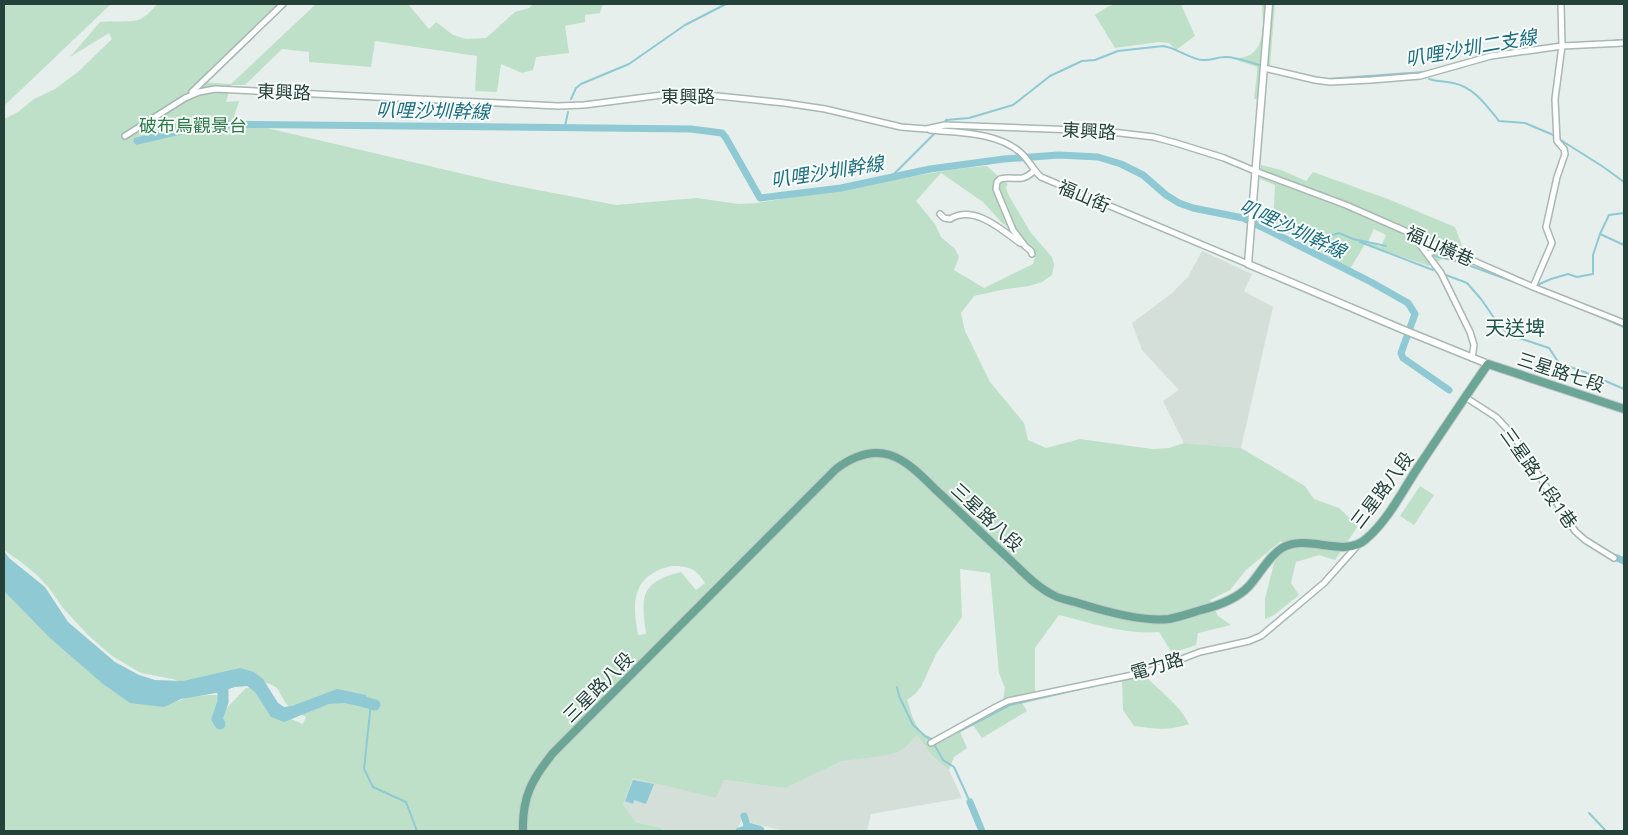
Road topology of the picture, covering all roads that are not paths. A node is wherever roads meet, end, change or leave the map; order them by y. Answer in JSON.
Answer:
{"nodes":[{"id":1,"x":283,"y":4,"type":"edge"},
{"id":2,"x":1269,"y":4,"type":"edge"},
{"id":3,"x":1561,"y":4,"type":"edge"},
{"id":4,"x":1624,"y":43,"type":"edge"},
{"id":5,"x":1562,"y":46,"type":"junction"},
{"id":6,"x":1264,"y":68,"type":"junction"},
{"id":7,"x":189,"y":95,"type":"junction"},
{"id":8,"x":926,"y":129,"type":"junction"},
{"id":9,"x":125,"y":136,"type":"dead end"},
{"id":10,"x":1034,"y":171,"type":"junction"},
{"id":11,"x":1255,"y":171,"type":"junction"},
{"id":12,"x":940,"y":214,"type":"dead end"},
{"id":13,"x":1412,"y":234,"type":"junction"},
{"id":14,"x":1025,"y":246,"type":"junction"},
{"id":15,"x":1441,"y":247,"type":"junction"},
{"id":16,"x":1032,"y":254,"type":"dead end"},
{"id":17,"x":1428,"y":256,"type":"junction"},
{"id":18,"x":1248,"y":264,"type":"junction"},
{"id":19,"x":1534,"y":287,"type":"junction"},
{"id":20,"x":1624,"y":323,"type":"edge"},
{"id":21,"x":1472,"y":358,"type":"junction"},
{"id":22,"x":1488,"y":364,"type":"junction"},
{"id":23,"x":1465,"y":397,"type":"junction"},
{"id":24,"x":1624,"y":409,"type":"edge"},
{"id":25,"x":1356,"y":546,"type":"junction"},
{"id":26,"x":1614,"y":558,"type":"dead end"},
{"id":27,"x":931,"y":742,"type":"dead end"},
{"id":28,"x":523,"y":831,"type":"edge"}],
"edges":[{"from":1,"to":7,"type":"street"},
{"from":2,"to":6,"type":"street"},
{"from":3,"to":5,"type":"street"},
{"from":4,"to":5,"type":"street"},
{"from":5,"to":6,"type":"street"},
{"from":5,"to":19,"type":"street"},
{"from":6,"to":11,"type":"street"},
{"from":7,"to":8,"type":"street","name":"東興路"},
{"from":7,"to":9,"type":"street","name":"東興路"},
{"from":8,"to":10,"type":"street","name":"福山街"},
{"from":8,"to":11,"type":"street","name":"東興路"},
{"from":10,"to":14,"type":"street"},
{"from":10,"to":18,"type":"street","name":"福山街"},
{"from":11,"to":13,"type":"street","name":"福山橫巷"},
{"from":11,"to":18,"type":"street"},
{"from":12,"to":14,"type":"street"},
{"from":13,"to":15,"type":"street","name":"福山橫巷"},
{"from":13,"to":17,"type":"street"},
{"from":14,"to":16,"type":"street"},
{"from":15,"to":17,"type":"street"},
{"from":15,"to":19,"type":"street","name":"福山橫巷"},
{"from":17,"to":21,"type":"street"},
{"from":18,"to":21,"type":"street","name":"福山街"},
{"from":19,"to":20,"type":"street","name":"福山橫巷"},
{"from":21,"to":22,"type":"street"},
{"from":22,"to":23,"type":"main road","name":"三星路八段"},
{"from":22,"to":24,"type":"main road","name":"三星路七段"},
{"from":23,"to":25,"type":"main road","name":"三星路八段"},
{"from":23,"to":26,"type":"street","name":"三星路八段1巷"},
{"from":25,"to":27,"type":"street","name":"電力路"},
{"from":25,"to":28,"type":"main road","name":"三星路八段"}]}
